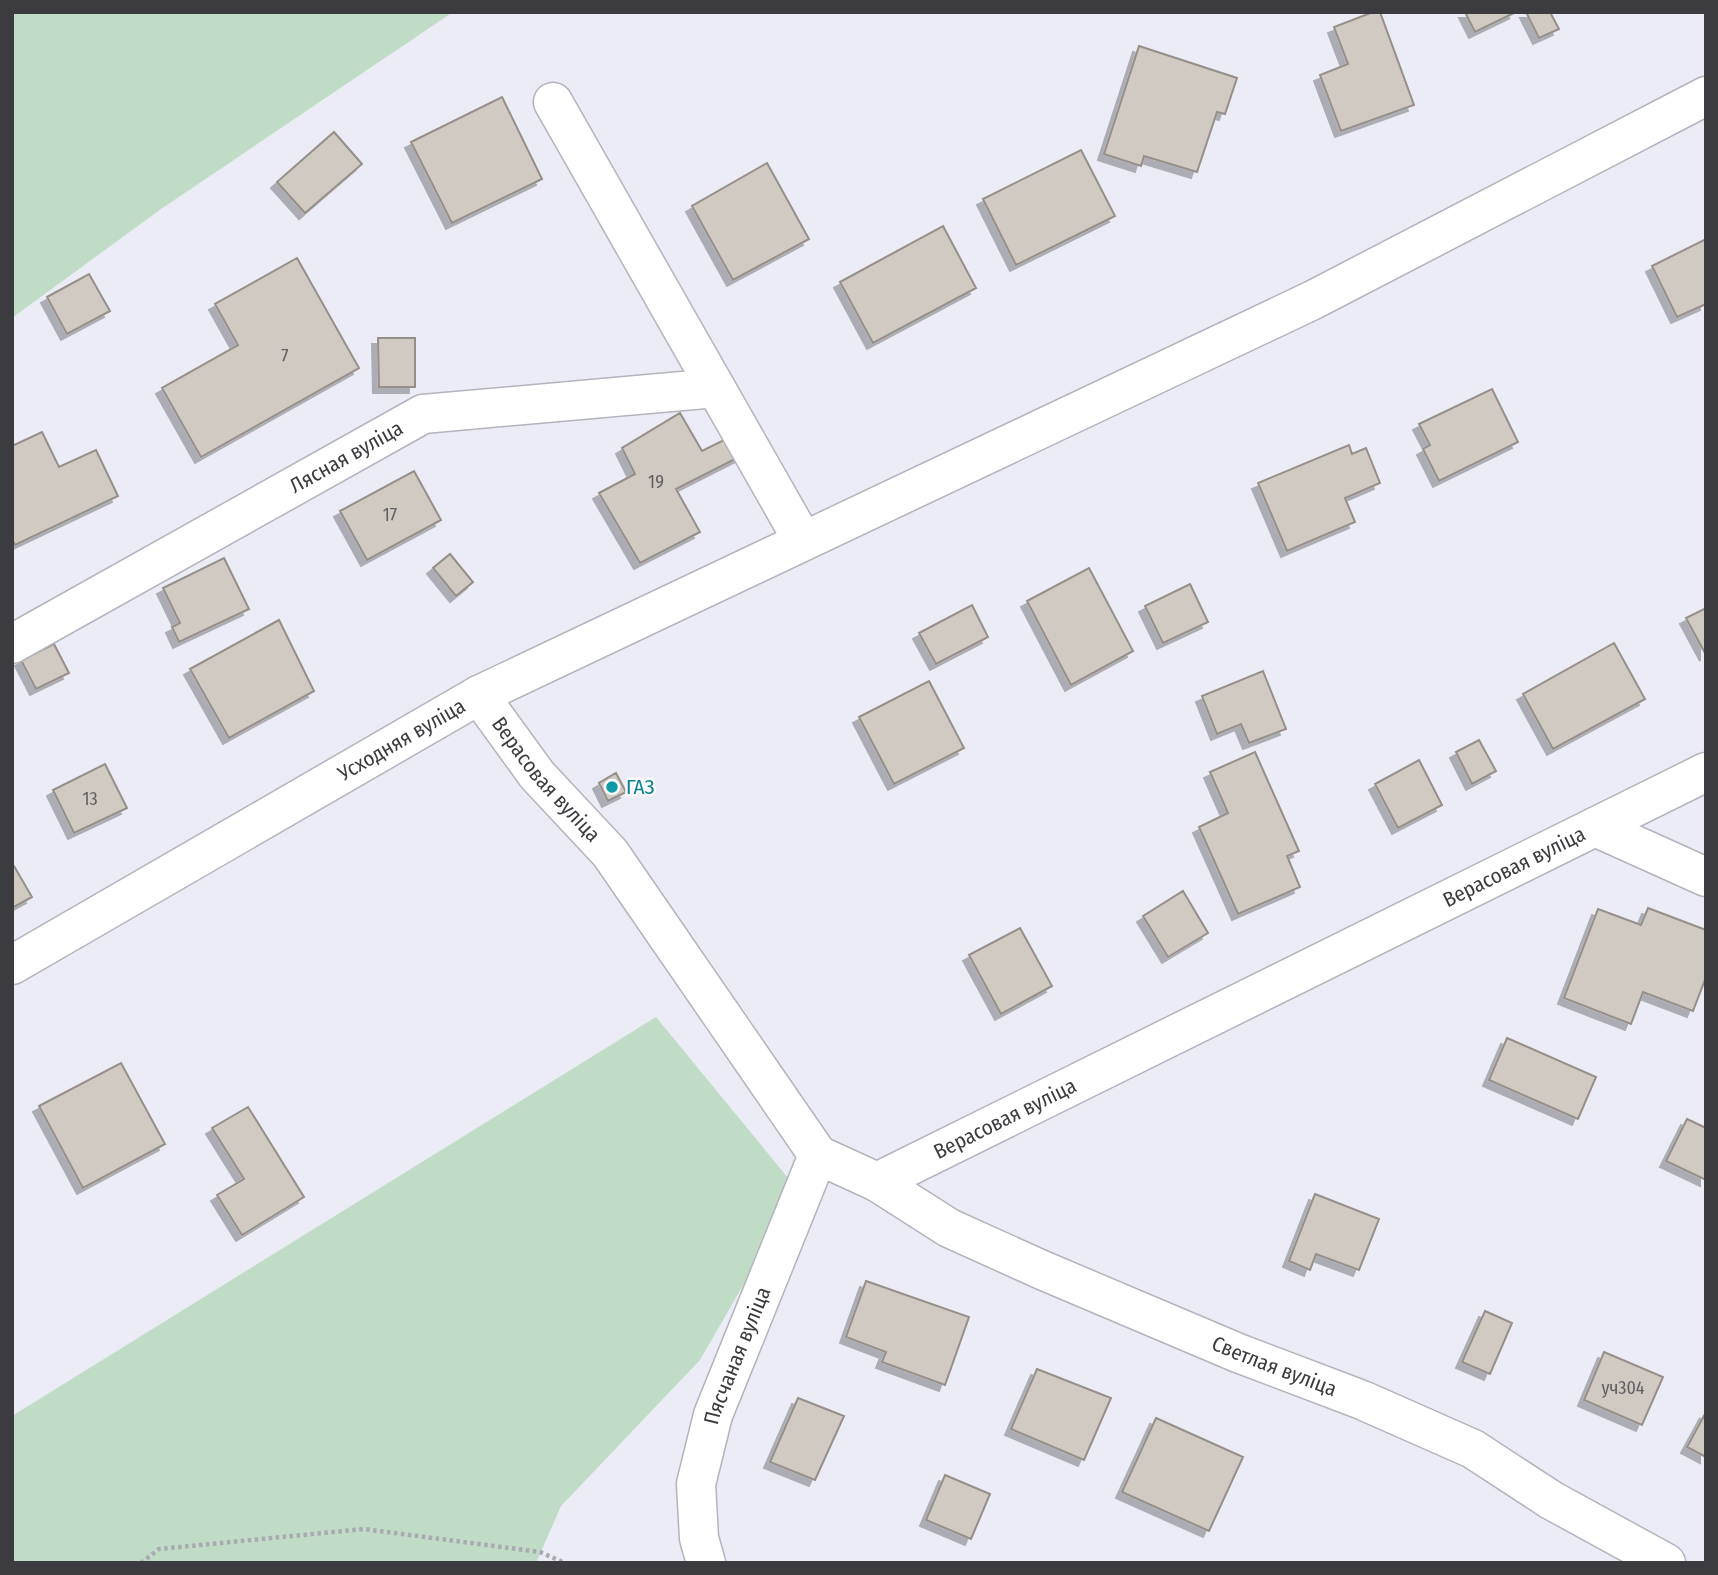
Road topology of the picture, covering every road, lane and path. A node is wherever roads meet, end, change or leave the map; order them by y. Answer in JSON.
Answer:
{"nodes":[{"id":1,"x":1706,"y":96,"type":"edge"},
{"id":2,"x":553,"y":102,"type":"dead end"},
{"id":3,"x":716,"y":388,"type":"junction"},
{"id":4,"x":803,"y":541,"type":"junction"},
{"id":5,"x":12,"y":644,"type":"edge"},
{"id":6,"x":479,"y":695,"type":"junction"},
{"id":7,"x":1706,"y":772,"type":"edge"},
{"id":8,"x":1595,"y":828,"type":"junction"},
{"id":9,"x":1706,"y":877,"type":"edge"},
{"id":10,"x":12,"y":965,"type":"edge"},
{"id":11,"x":818,"y":1155,"type":"junction"},
{"id":12,"x":877,"y":1182,"type":"junction"},
{"id":13,"x":141,"y":1563,"type":"edge"},
{"id":14,"x":565,"y":1563,"type":"edge"},
{"id":15,"x":706,"y":1563,"type":"edge"},
{"id":16,"x":1666,"y":1563,"type":"edge"}],
"edges":[{"from":1,"to":4,"type":"street","name":"Усходняя вуліца"},
{"from":2,"to":3,"type":"street"},
{"from":3,"to":4,"type":"street"},
{"from":3,"to":5,"type":"street","name":"Лясная вуліца"},
{"from":4,"to":6,"type":"street","name":"Усходняя вуліца"},
{"from":6,"to":10,"type":"street","name":"Усходняя вуліца"},
{"from":6,"to":11,"type":"street","name":"Верасовая вуліца"},
{"from":7,"to":8,"type":"street","name":"Верасовая вуліца"},
{"from":8,"to":9,"type":"street"},
{"from":8,"to":12,"type":"street","name":"Верасовая вуліца"},
{"from":11,"to":12,"type":"street"},
{"from":11,"to":15,"type":"street","name":"Пясчаная вуліца"},
{"from":12,"to":16,"type":"street","name":"Светлая вуліца"},
{"from":13,"to":14,"type":"path"}]}
